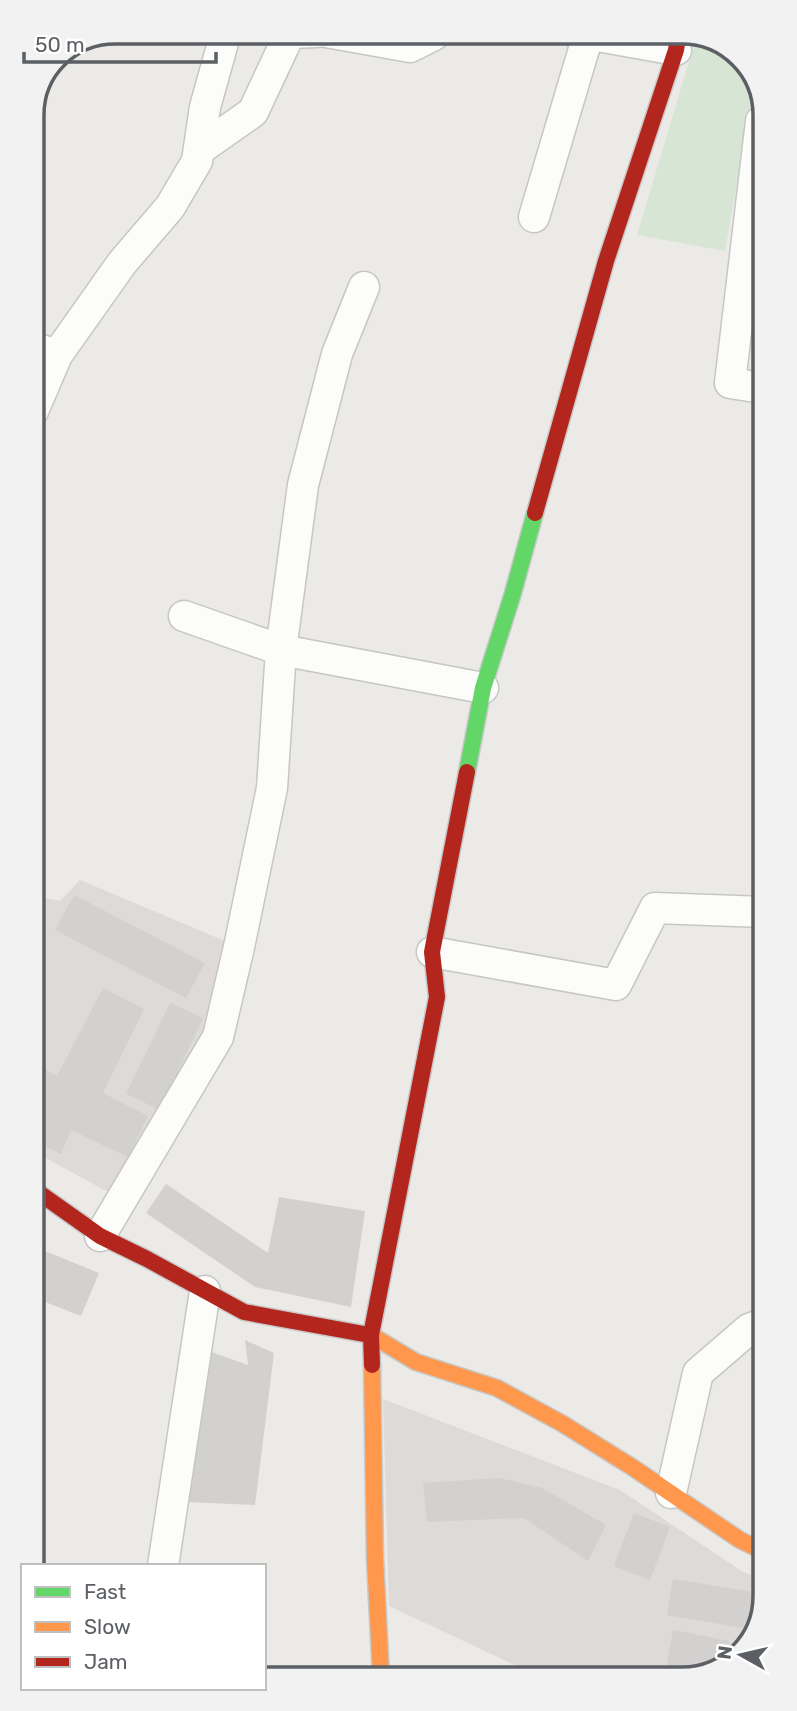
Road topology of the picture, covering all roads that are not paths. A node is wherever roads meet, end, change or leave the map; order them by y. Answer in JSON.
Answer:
{"nodes":[{"id":1,"x":223,"y":44,"type":"edge"},
{"id":2,"x":285,"y":44,"type":"edge"},
{"id":3,"x":393,"y":44,"type":"edge"},
{"id":4,"x":416,"y":44,"type":"edge"},
{"id":5,"x":581,"y":44,"type":"edge"},
{"id":6,"x":676,"y":44,"type":"edge"},
{"id":7,"x":199,"y":150,"type":"junction"},
{"id":8,"x":753,"y":189,"type":"edge"},
{"id":9,"x":534,"y":217,"type":"dead end"},
{"id":10,"x":364,"y":287,"type":"dead end"},
{"id":11,"x":45,"y":351,"type":"edge"},
{"id":12,"x":753,"y":387,"type":"edge"},
{"id":13,"x":184,"y":617,"type":"dead end"},
{"id":14,"x":281,"y":650,"type":"junction"},
{"id":15,"x":484,"y":688,"type":"junction"},
{"id":16,"x":753,"y":912,"type":"edge"},
{"id":17,"x":432,"y":952,"type":"junction"},
{"id":18,"x":44,"y":1196,"type":"edge"},
{"id":19,"x":100,"y":1236,"type":"junction"},
{"id":20,"x":205,"y":1291,"type":"junction"},
{"id":21,"x":753,"y":1328,"type":"edge"},
{"id":22,"x":372,"y":1335,"type":"junction"},
{"id":23,"x":671,"y":1493,"type":"junction"},
{"id":24,"x":753,"y":1546,"type":"edge"},
{"id":25,"x":163,"y":1564,"type":"edge"},
{"id":26,"x":380,"y":1667,"type":"edge"}],
"edges":[{"from":1,"to":7,"type":"street"},
{"from":2,"to":7,"type":"street"},
{"from":3,"to":4,"type":"street"},
{"from":5,"to":9,"type":"street"},
{"from":6,"to":15,"type":"street"},
{"from":7,"to":11,"type":"street"},
{"from":8,"to":12,"type":"street"},
{"from":10,"to":14,"type":"street"},
{"from":13,"to":14,"type":"street"},
{"from":14,"to":15,"type":"street"},
{"from":14,"to":19,"type":"street"},
{"from":15,"to":17,"type":"street"},
{"from":16,"to":17,"type":"street"},
{"from":17,"to":22,"type":"street"},
{"from":18,"to":19,"type":"street"},
{"from":19,"to":20,"type":"street"},
{"from":20,"to":22,"type":"street"},
{"from":20,"to":25,"type":"street"},
{"from":21,"to":23,"type":"street"},
{"from":22,"to":23,"type":"street"},
{"from":22,"to":26,"type":"street"},
{"from":23,"to":24,"type":"street"}]}
